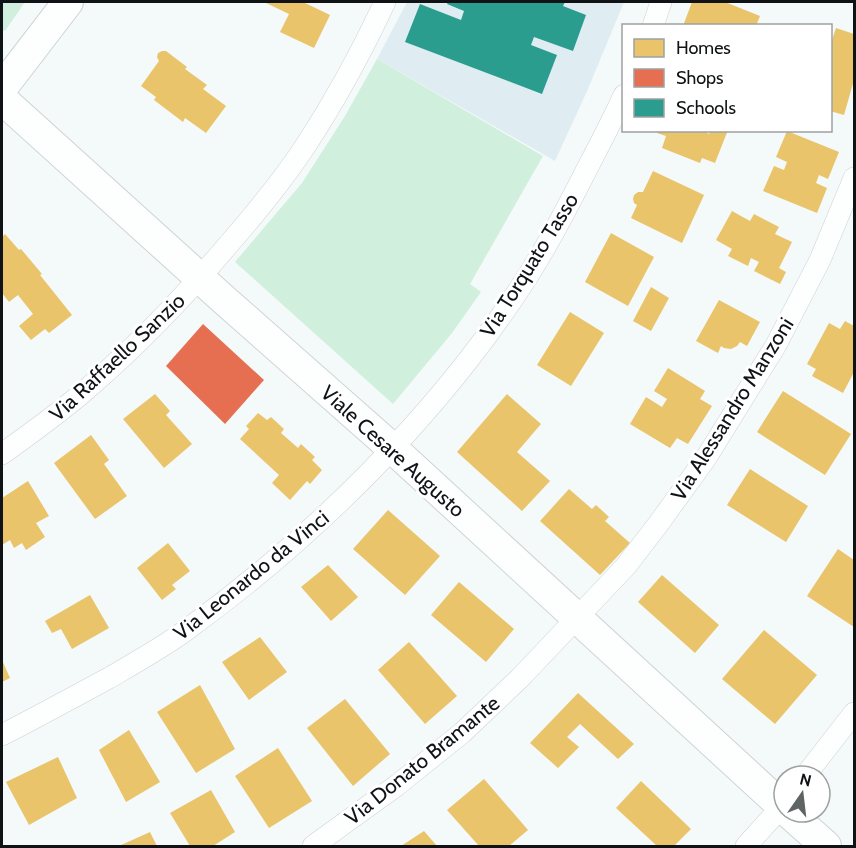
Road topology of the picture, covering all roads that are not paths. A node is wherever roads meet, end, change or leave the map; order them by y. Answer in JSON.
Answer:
{"nodes":[{"id":1,"x":68,"y":2,"type":"edge"},
{"id":2,"x":385,"y":2,"type":"edge"},
{"id":3,"x":661,"y":2,"type":"edge"},
{"id":4,"x":654,"y":24,"type":"edge"},
{"id":5,"x":2,"y":88,"type":"edge"},
{"id":6,"x":2,"y":99,"type":"edge"},
{"id":7,"x":622,"y":99,"type":"edge"},
{"id":8,"x":855,"y":178,"type":"edge"},
{"id":9,"x":200,"y":278,"type":"junction"},
{"id":10,"x":392,"y":448,"type":"junction"},
{"id":11,"x":2,"y":454,"type":"edge"},
{"id":12,"x":576,"y":617,"type":"junction"},
{"id":13,"x":855,"y":713,"type":"edge"},
{"id":14,"x":2,"y":735,"type":"edge"},
{"id":15,"x":815,"y":764,"type":"edge"},
{"id":16,"x":772,"y":796,"type":"edge"},
{"id":17,"x":772,"y":821,"type":"edge"},
{"id":18,"x":802,"y":824,"type":"edge"},
{"id":19,"x":314,"y":846,"type":"edge"},
{"id":20,"x":746,"y":846,"type":"edge"},
{"id":21,"x":826,"y":846,"type":"edge"}],
"edges":[{"from":1,"to":5,"type":"main road"},
{"from":2,"to":9,"type":"street","name":"Via Raffaello Sanzio"},
{"from":3,"to":4,"type":"street"},
{"from":6,"to":9,"type":"main road","name":"Viale Cesare Augusto"},
{"from":7,"to":10,"type":"street","name":"Via Torquato Tasso"},
{"from":8,"to":12,"type":"street","name":"Via Alessandro Manzoni"},
{"from":9,"to":10,"type":"main road","name":"Viale Cesare Augusto"},
{"from":9,"to":11,"type":"street","name":"Via Raffaello Sanzio"},
{"from":10,"to":12,"type":"main road","name":"Viale Cesare Augusto"},
{"from":10,"to":14,"type":"street","name":"Via Leonardo da Vinci"},
{"from":12,"to":16,"type":"main road","name":"Viale Cesare Augusto"},
{"from":12,"to":19,"type":"street","name":"Via Donato Bramante"},
{"from":13,"to":15,"type":"street"},
{"from":17,"to":20,"type":"street"},
{"from":18,"to":21,"type":"main road","name":"Viale Cesare Augusto"}]}
